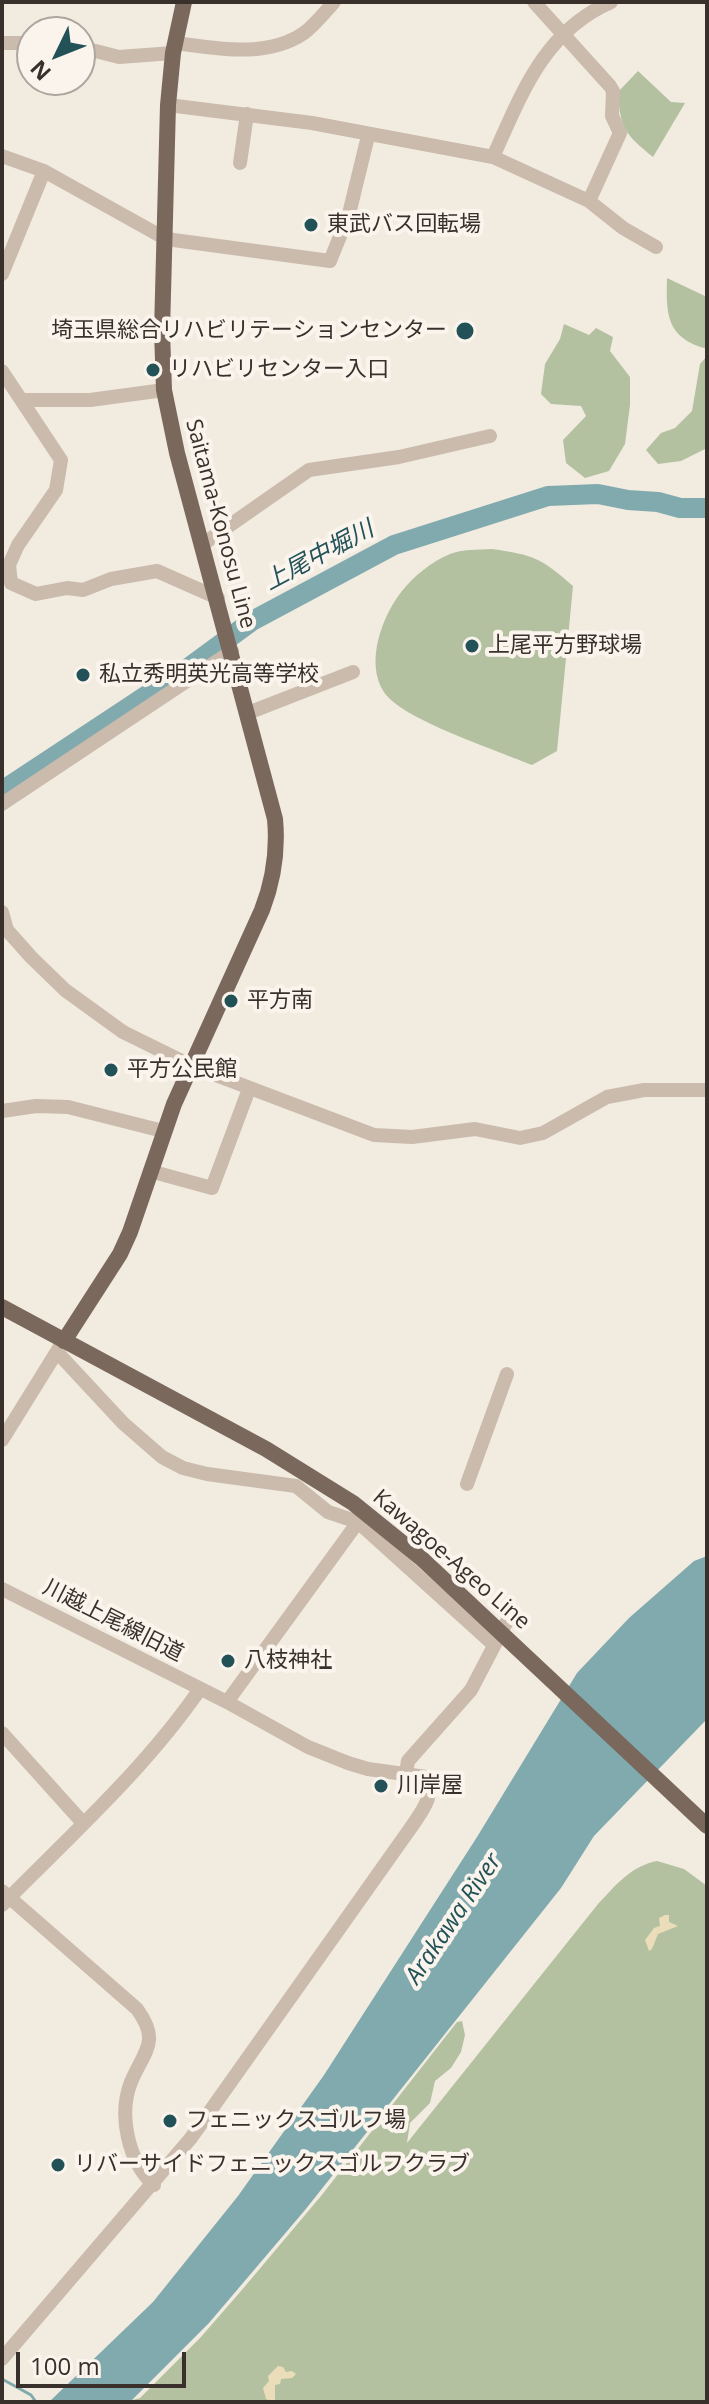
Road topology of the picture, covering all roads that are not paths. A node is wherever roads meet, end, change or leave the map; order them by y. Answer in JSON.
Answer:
{"nodes":[{"id":1,"x":184,"y":2,"type":"edge"},
{"id":2,"x":334,"y":2,"type":"edge"},
{"id":3,"x":534,"y":2,"type":"edge"},
{"id":4,"x":611,"y":2,"type":"edge"},
{"id":5,"x":562,"y":34,"type":"junction"},
{"id":6,"x":174,"y":48,"type":"junction"},
{"id":7,"x":96,"y":51,"type":"edge"},
{"id":8,"x":168,"y":105,"type":"junction"},
{"id":9,"x":247,"y":114,"type":"junction"},
{"id":10,"x":368,"y":136,"type":"junction"},
{"id":11,"x":2,"y":156,"type":"edge"},
{"id":12,"x":493,"y":157,"type":"junction"},
{"id":13,"x":240,"y":163,"type":"dead end"},
{"id":14,"x":44,"y":171,"type":"junction"},
{"id":15,"x":589,"y":201,"type":"junction"},
{"id":16,"x":166,"y":239,"type":"junction"},
{"id":17,"x":656,"y":247,"type":"dead end"},
{"id":18,"x":2,"y":274,"type":"edge"},
{"id":19,"x":2,"y":371,"type":"edge"},
{"id":20,"x":164,"y":390,"type":"junction"},
{"id":21,"x":22,"y":400,"type":"junction"},
{"id":22,"x":490,"y":436,"type":"dead end"},
{"id":23,"x":203,"y":544,"type":"junction"},
{"id":24,"x":218,"y":598,"type":"junction"},
{"id":25,"x":229,"y":642,"type":"junction"},
{"id":26,"x":353,"y":672,"type":"dead end"},
{"id":27,"x":248,"y":713,"type":"junction"},
{"id":28,"x":2,"y":804,"type":"edge"},
{"id":29,"x":2,"y":912,"type":"edge"},
{"id":30,"x":192,"y":1066,"type":"junction"},
{"id":31,"x":249,"y":1089,"type":"junction"},
{"id":32,"x":707,"y":1090,"type":"edge"},
{"id":33,"x":2,"y":1111,"type":"edge"},
{"id":34,"x":163,"y":1131,"type":"junction"},
{"id":35,"x":150,"y":1171,"type":"junction"},
{"id":36,"x":2,"y":1307,"type":"edge"},
{"id":37,"x":60,"y":1347,"type":"junction"},
{"id":38,"x":507,"y":1374,"type":"dead end"},
{"id":39,"x":2,"y":1440,"type":"edge"},
{"id":40,"x":467,"y":1484,"type":"dead end"},
{"id":41,"x":358,"y":1522,"type":"junction"},
{"id":42,"x":2,"y":1589,"type":"edge"},
{"id":43,"x":506,"y":1623,"type":"dead end"},
{"id":44,"x":493,"y":1644,"type":"junction"},
{"id":45,"x":200,"y":1689,"type":"junction"},
{"id":46,"x":227,"y":1702,"type":"junction"},
{"id":47,"x":5,"y":1742,"type":"edge"},
{"id":48,"x":406,"y":1773,"type":"junction"},
{"id":49,"x":83,"y":1823,"type":"junction"},
{"id":50,"x":707,"y":1826,"type":"edge"},
{"id":51,"x":4,"y":1898,"type":"edge"},
{"id":52,"x":154,"y":2185,"type":"junction"},
{"id":53,"x":2,"y":2359,"type":"edge"}],
"edges":[{"from":1,"to":6,"type":"main road","name":"Saitama-Konosu Line"},
{"from":2,"to":6,"type":"street"},
{"from":3,"to":5,"type":"street"},
{"from":4,"to":5,"type":"street"},
{"from":5,"to":12,"type":"street"},
{"from":5,"to":15,"type":"street"},
{"from":6,"to":7,"type":"street"},
{"from":6,"to":8,"type":"main road","name":"Saitama-Konosu Line"},
{"from":8,"to":9,"type":"street"},
{"from":8,"to":16,"type":"main road","name":"Saitama-Konosu Line"},
{"from":9,"to":10,"type":"street"},
{"from":9,"to":13,"type":"street"},
{"from":10,"to":12,"type":"street"},
{"from":10,"to":16,"type":"street"},
{"from":11,"to":14,"type":"street"},
{"from":12,"to":15,"type":"street"},
{"from":14,"to":16,"type":"street"},
{"from":14,"to":18,"type":"street"},
{"from":15,"to":17,"type":"street"},
{"from":16,"to":20,"type":"main road","name":"Saitama-Konosu Line"},
{"from":19,"to":21,"type":"street"},
{"from":20,"to":21,"type":"street"},
{"from":20,"to":23,"type":"main road","name":"Saitama-Konosu Line"},
{"from":21,"to":24,"type":"street"},
{"from":22,"to":23,"type":"street"},
{"from":23,"to":24,"type":"main road","name":"Saitama-Konosu Line"},
{"from":24,"to":25,"type":"main road","name":"Saitama-Konosu Line"},
{"from":25,"to":27,"type":"main road","name":"Saitama-Konosu Line"},
{"from":25,"to":28,"type":"street"},
{"from":26,"to":27,"type":"street"},
{"from":27,"to":30,"type":"main road","name":"Saitama-Konosu Line"},
{"from":29,"to":30,"type":"street"},
{"from":30,"to":31,"type":"street"},
{"from":30,"to":34,"type":"main road","name":"Saitama-Konosu Line"},
{"from":31,"to":32,"type":"street"},
{"from":31,"to":35,"type":"street"},
{"from":33,"to":34,"type":"street"},
{"from":34,"to":35,"type":"main road","name":"Saitama-Konosu Line"},
{"from":35,"to":37,"type":"main road","name":"Saitama-Konosu Line"},
{"from":36,"to":37,"type":"main road","name":"Kawagoe-Ageo Line"},
{"from":37,"to":39,"type":"street"},
{"from":37,"to":41,"type":"street"},
{"from":37,"to":50,"type":"main road","name":"Kawagoe-Ageo Line"},
{"from":38,"to":40,"type":"street"},
{"from":41,"to":44,"type":"street"},
{"from":41,"to":46,"type":"street"},
{"from":42,"to":45,"type":"street","name":"川越上尾線旧道"},
{"from":43,"to":44,"type":"street"},
{"from":44,"to":48,"type":"street"},
{"from":45,"to":46,"type":"street","name":"川越上尾線旧道"},
{"from":45,"to":49,"type":"street"},
{"from":46,"to":48,"type":"street","name":"川越上尾線旧道"},
{"from":47,"to":49,"type":"street"},
{"from":48,"to":52,"type":"street","name":"川越上尾線旧道"},
{"from":49,"to":51,"type":"street"},
{"from":51,"to":52,"type":"street"},
{"from":52,"to":53,"type":"street"}]}
